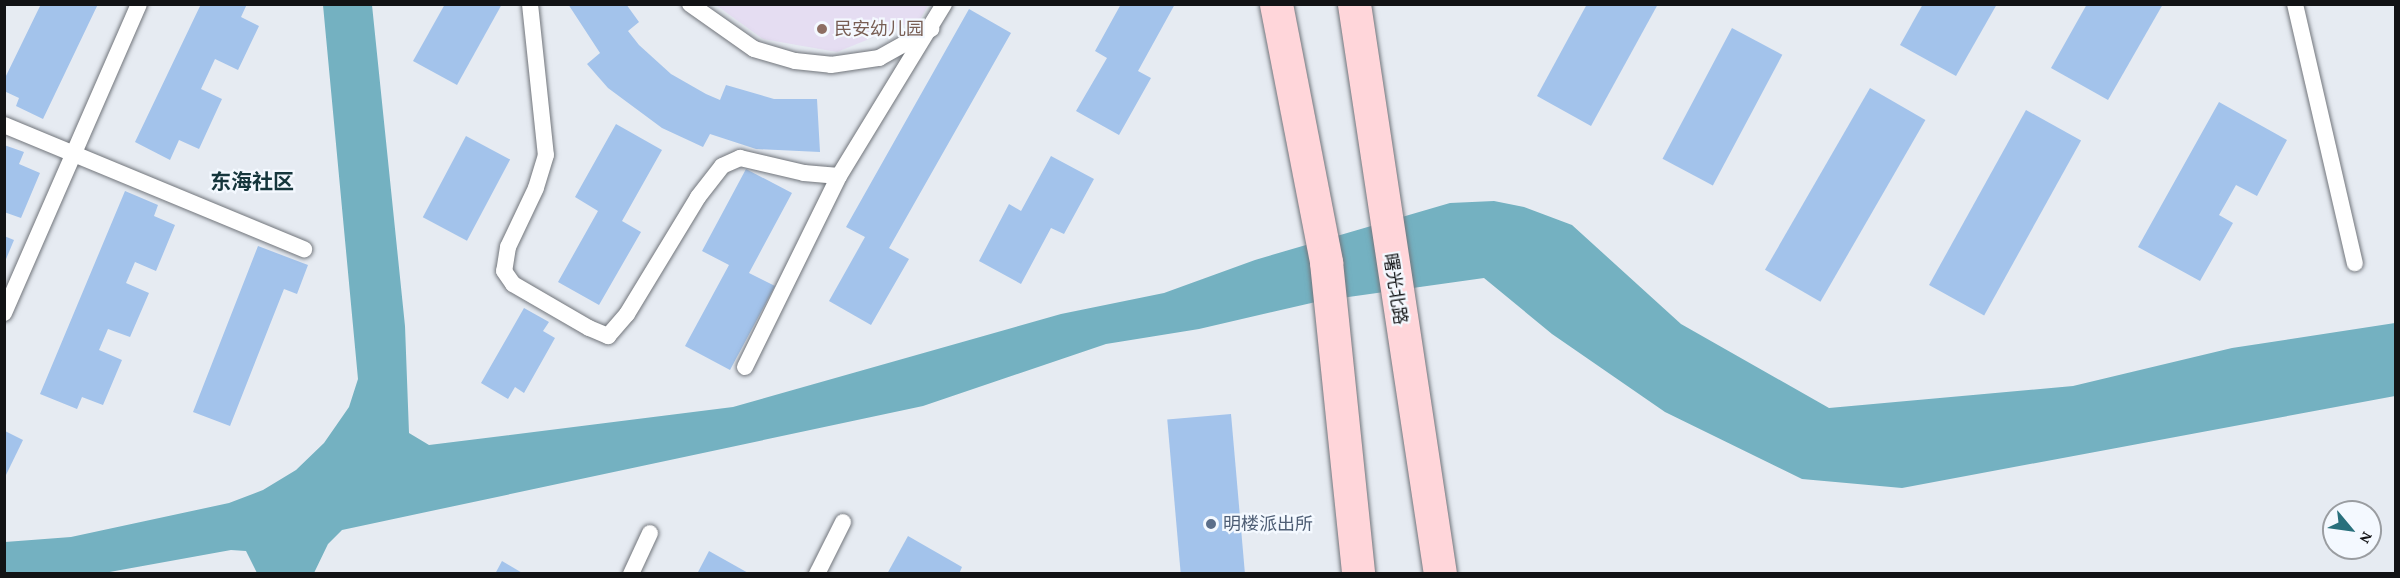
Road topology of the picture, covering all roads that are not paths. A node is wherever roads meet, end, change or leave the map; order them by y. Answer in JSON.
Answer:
{"nodes":[{"id":1,"x":139,"y":4,"type":"edge"},
{"id":2,"x":530,"y":4,"type":"edge"},
{"id":3,"x":690,"y":4,"type":"edge"},
{"id":4,"x":944,"y":4,"type":"edge"},
{"id":5,"x":1276,"y":4,"type":"edge"},
{"id":6,"x":1354,"y":4,"type":"edge"},
{"id":7,"x":2295,"y":4,"type":"edge"},
{"id":8,"x":932,"y":29,"type":"junction"},
{"id":9,"x":4,"y":125,"type":"edge"},
{"id":10,"x":72,"y":152,"type":"junction"},
{"id":11,"x":839,"y":176,"type":"junction"},
{"id":12,"x":304,"y":249,"type":"dead end"},
{"id":13,"x":2355,"y":263,"type":"dead end"},
{"id":14,"x":4,"y":313,"type":"edge"},
{"id":15,"x":745,"y":367,"type":"dead end"},
{"id":16,"x":843,"y":522,"type":"dead end"},
{"id":17,"x":650,"y":533,"type":"dead end"},
{"id":18,"x":631,"y":573,"type":"edge"},
{"id":19,"x":817,"y":573,"type":"edge"},
{"id":20,"x":1358,"y":573,"type":"edge"},
{"id":21,"x":1440,"y":573,"type":"edge"}],
"edges":[{"from":1,"to":10,"type":"lane"},
{"from":2,"to":11,"type":"lane"},
{"from":3,"to":8,"type":"lane"},
{"from":4,"to":8,"type":"lane"},
{"from":5,"to":20,"type":"main road"},
{"from":6,"to":21,"type":"main road","name":"曙光北路"},
{"from":7,"to":13,"type":"lane"},
{"from":8,"to":11,"type":"lane"},
{"from":9,"to":10,"type":"lane"},
{"from":10,"to":12,"type":"lane"},
{"from":10,"to":14,"type":"lane"},
{"from":11,"to":15,"type":"lane"},
{"from":16,"to":19,"type":"lane"},
{"from":17,"to":18,"type":"lane"}]}
